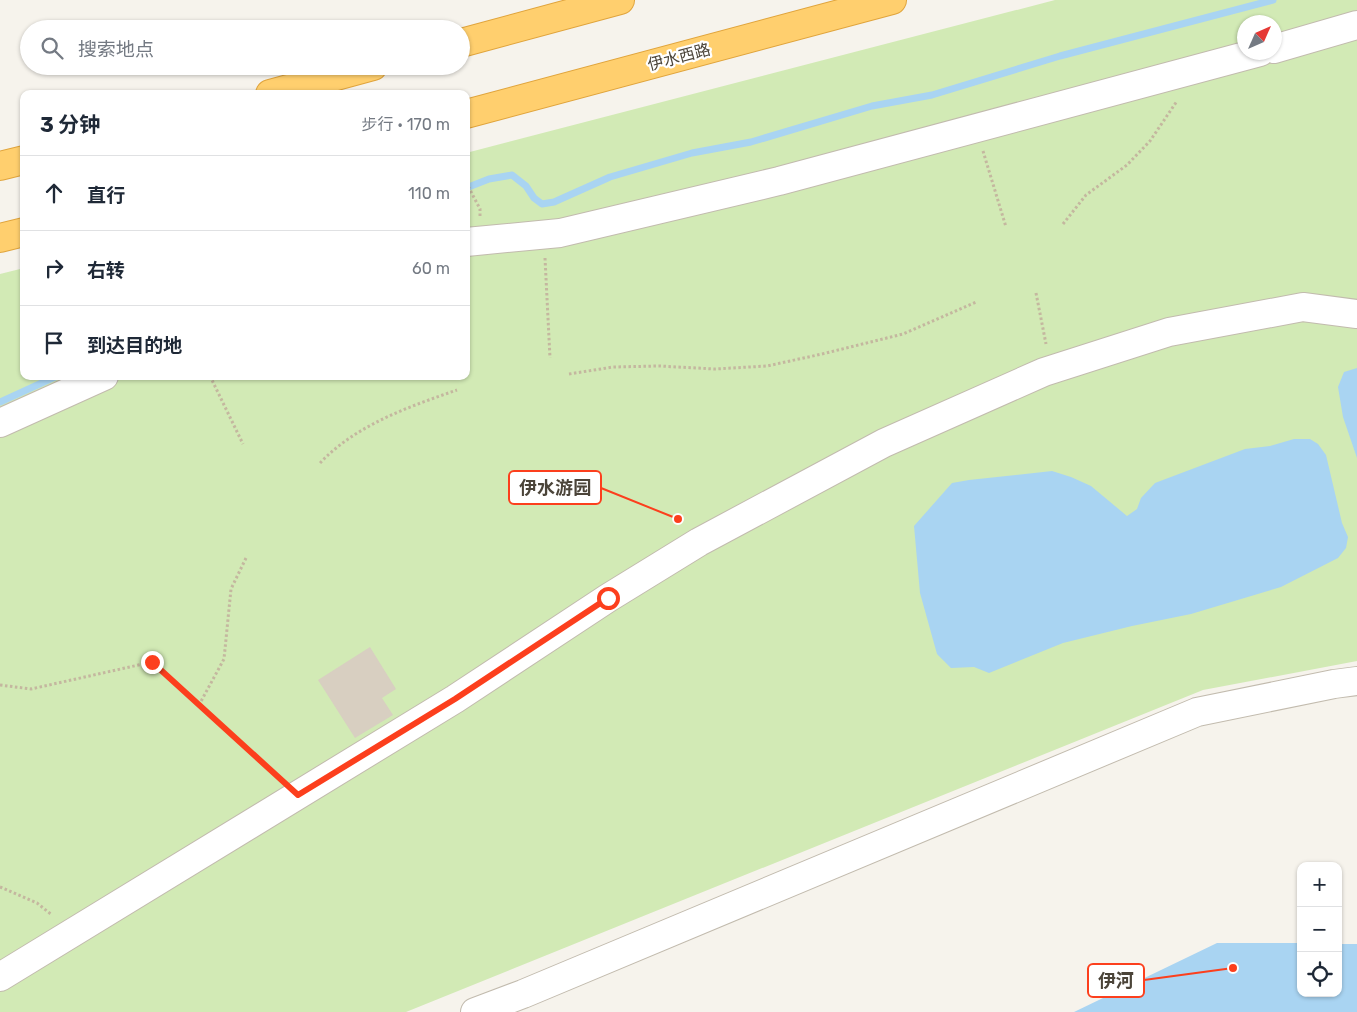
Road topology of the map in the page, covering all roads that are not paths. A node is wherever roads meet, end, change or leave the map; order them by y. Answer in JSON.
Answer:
{"nodes":[{"id":1,"x":620,"y":0,"type":"edge"},
{"id":2,"x":892,"y":0,"type":"edge"},
{"id":3,"x":1357,"y":25,"type":"edge"},
{"id":4,"x":470,"y":41,"type":"edge"},
{"id":5,"x":1282,"y":46,"type":"edge"},
{"id":6,"x":1237,"y":58,"type":"edge"},
{"id":7,"x":340,"y":75,"type":"edge"},
{"id":8,"x":285,"y":90,"type":"edge"},
{"id":9,"x":470,"y":113,"type":"edge"},
{"id":10,"x":20,"y":161,"type":"edge"},
{"id":11,"x":0,"y":166,"type":"edge"},
{"id":12,"x":20,"y":233,"type":"edge"},
{"id":13,"x":0,"y":238,"type":"edge"},
{"id":14,"x":470,"y":242,"type":"edge"},
{"id":15,"x":1357,"y":314,"type":"edge"},
{"id":16,"x":95,"y":380,"type":"edge"},
{"id":17,"x":0,"y":423,"type":"edge"},
{"id":18,"x":1357,"y":681,"type":"edge"},
{"id":19,"x":0,"y":977,"type":"edge"},
{"id":20,"x":476,"y":1012,"type":"edge"}],
"edges":[{"from":1,"to":4,"type":"highway"},
{"from":2,"to":9,"type":"highway","name":"伊水西路"},
{"from":3,"to":5,"type":"street"},
{"from":6,"to":14,"type":"street"},
{"from":7,"to":8,"type":"highway"},
{"from":10,"to":11,"type":"highway"},
{"from":12,"to":13,"type":"highway"},
{"from":15,"to":19,"type":"street"},
{"from":16,"to":17,"type":"street"},
{"from":18,"to":20,"type":"street"}]}
